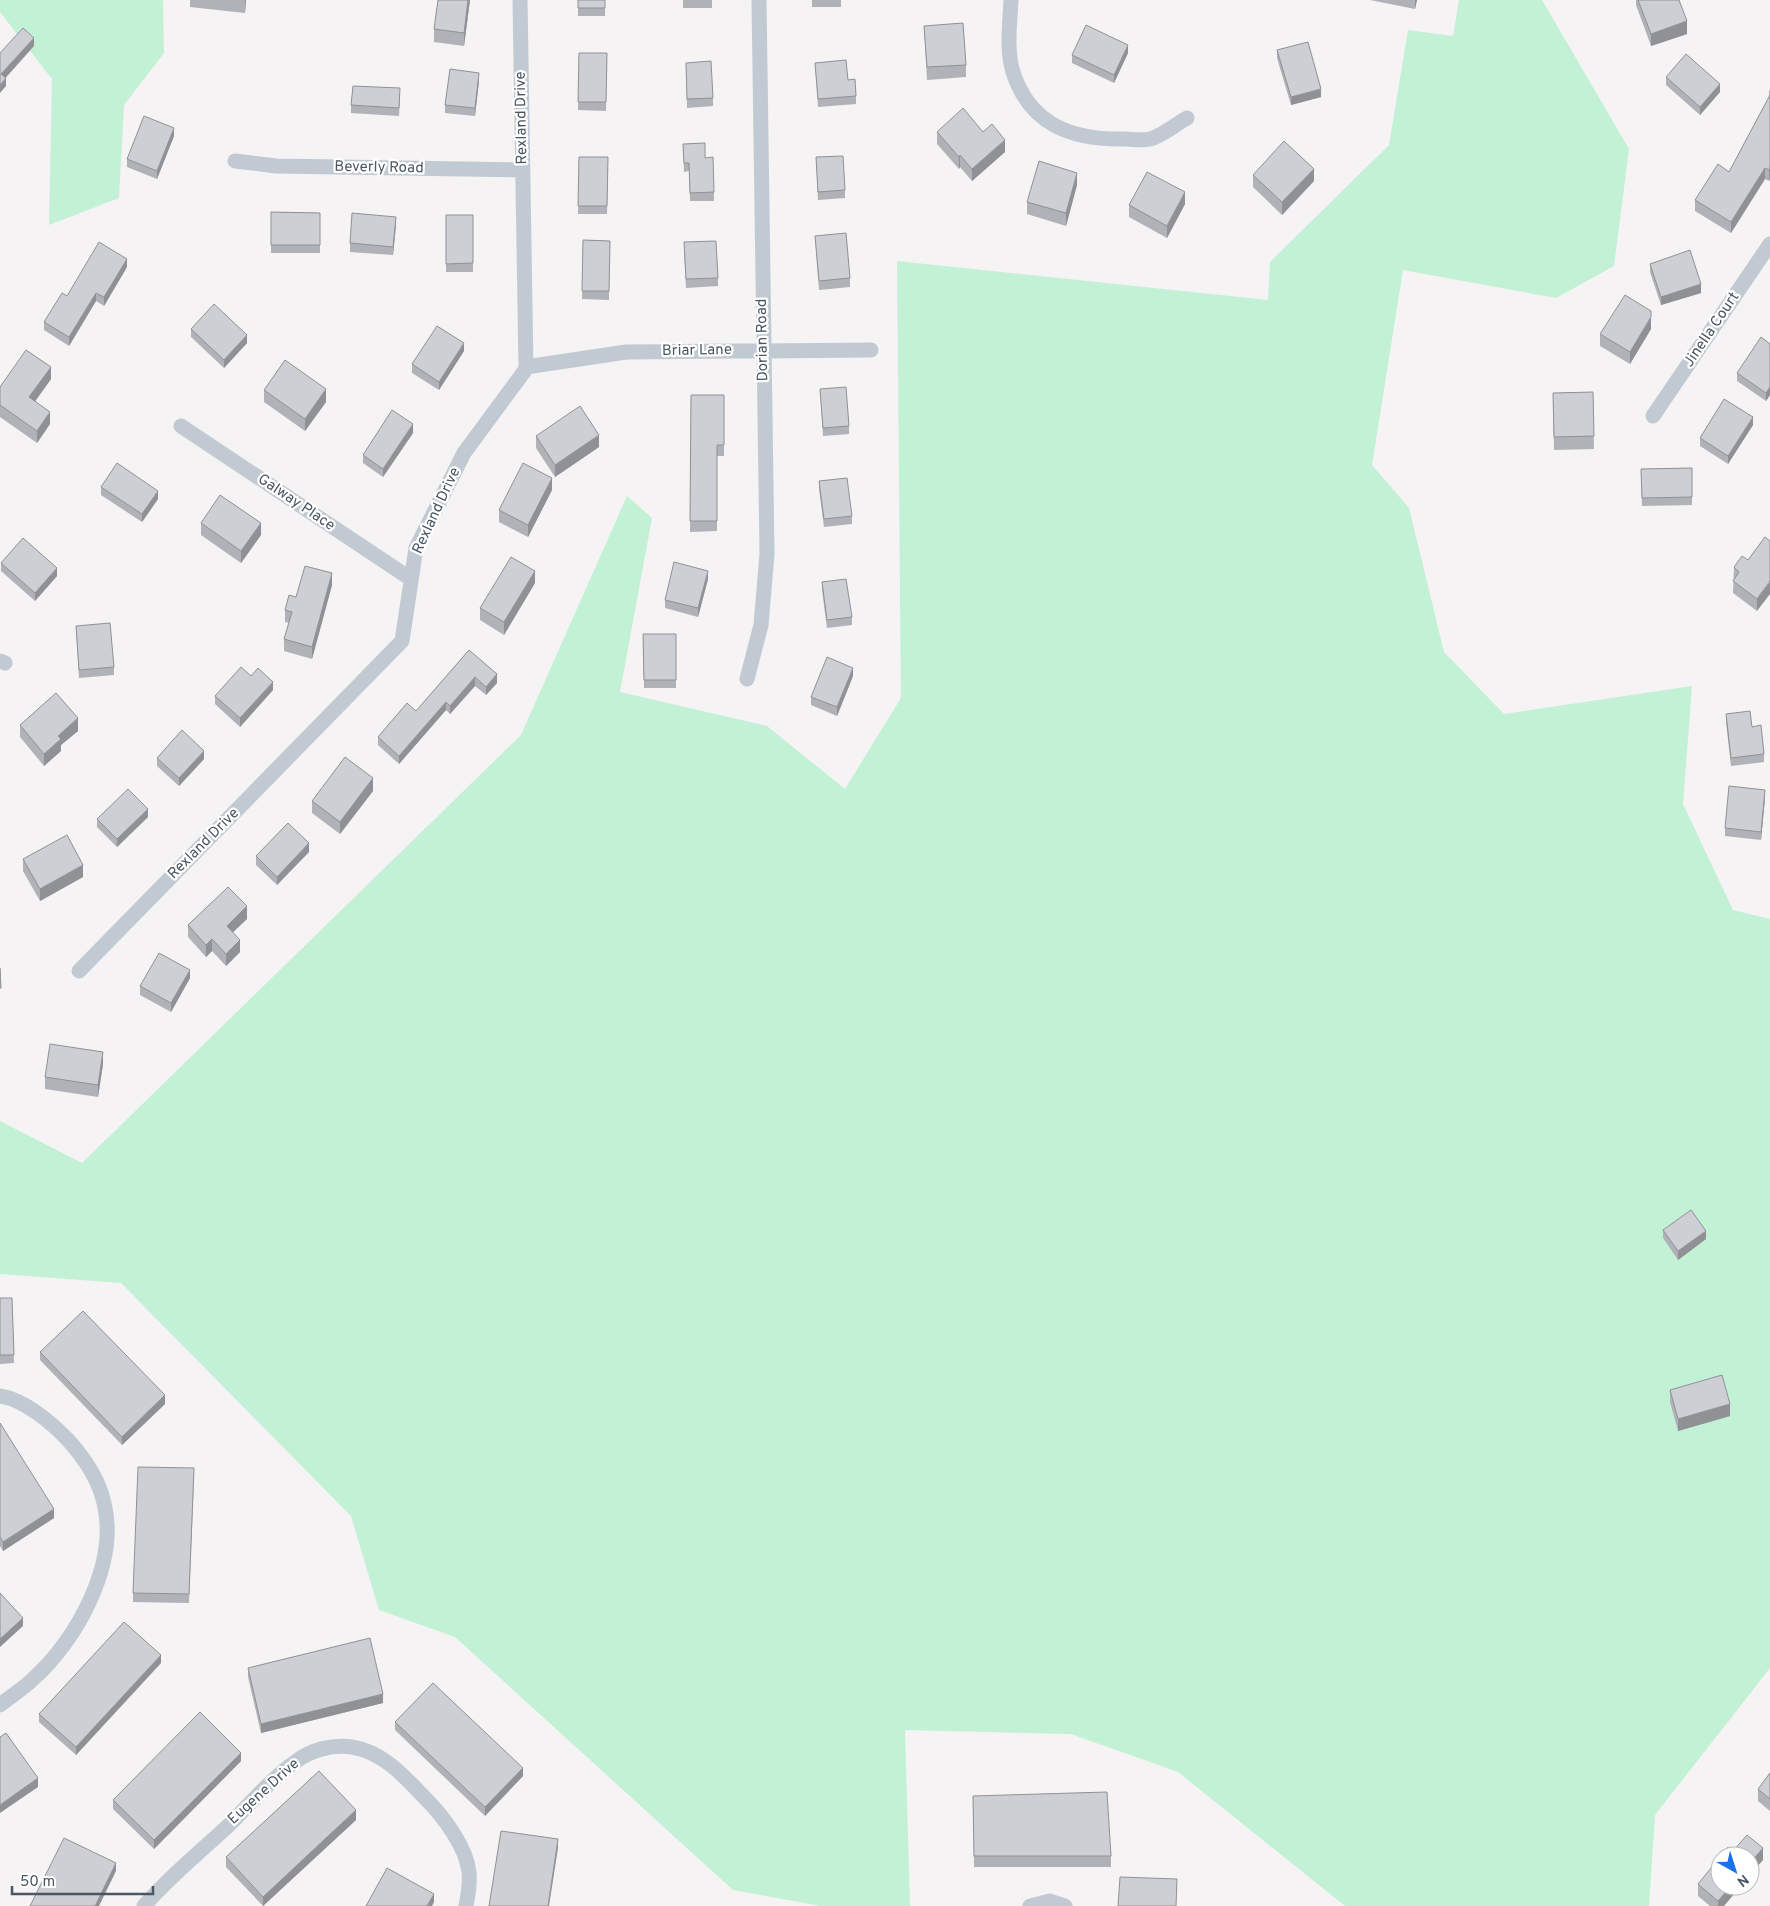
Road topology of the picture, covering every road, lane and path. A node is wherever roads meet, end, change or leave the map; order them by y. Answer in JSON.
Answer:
{"nodes":[{"id":1,"x":520,"y":0,"type":"edge"},
{"id":2,"x":759,"y":0,"type":"edge"},
{"id":3,"x":1011,"y":0,"type":"edge"},
{"id":4,"x":1187,"y":118,"type":"dead end"},
{"id":5,"x":234,"y":162,"type":"dead end"},
{"id":6,"x":523,"y":170,"type":"junction"},
{"id":7,"x":1770,"y":244,"type":"edge"},
{"id":8,"x":764,"y":350,"type":"junction"},
{"id":9,"x":870,"y":350,"type":"dead end"},
{"id":10,"x":526,"y":367,"type":"junction"},
{"id":11,"x":1653,"y":416,"type":"dead end"},
{"id":12,"x":181,"y":426,"type":"dead end"},
{"id":13,"x":411,"y":579,"type":"junction"},
{"id":14,"x":747,"y":679,"type":"dead end"},
{"id":15,"x":79,"y":970,"type":"dead end"},
{"id":16,"x":0,"y":1396,"type":"edge"},
{"id":17,"x":0,"y":1705,"type":"edge"},
{"id":18,"x":144,"y":1906,"type":"edge"},
{"id":19,"x":466,"y":1906,"type":"edge"},
{"id":20,"x":1030,"y":1906,"type":"edge"},
{"id":21,"x":1066,"y":1906,"type":"edge"}],
"edges":[{"from":1,"to":6,"type":"street","name":"Rexland Drive"},
{"from":2,"to":8,"type":"street","name":"Dorian Road"},
{"from":3,"to":4,"type":"street"},
{"from":5,"to":6,"type":"street","name":"Beverly Road"},
{"from":6,"to":10,"type":"street","name":"Rexland Drive"},
{"from":7,"to":11,"type":"street","name":"Jinella Court"},
{"from":8,"to":9,"type":"street","name":"Briar Lane"},
{"from":8,"to":10,"type":"street","name":"Briar Lane"},
{"from":8,"to":14,"type":"street","name":"Dorian Road"},
{"from":10,"to":13,"type":"street","name":"Rexland Drive"},
{"from":12,"to":13,"type":"street","name":"Galway Place"},
{"from":13,"to":15,"type":"street","name":"Rexland Drive"},
{"from":16,"to":17,"type":"street"},
{"from":18,"to":19,"type":"street","name":"Eugene Drive"},
{"from":20,"to":21,"type":"street"}]}
